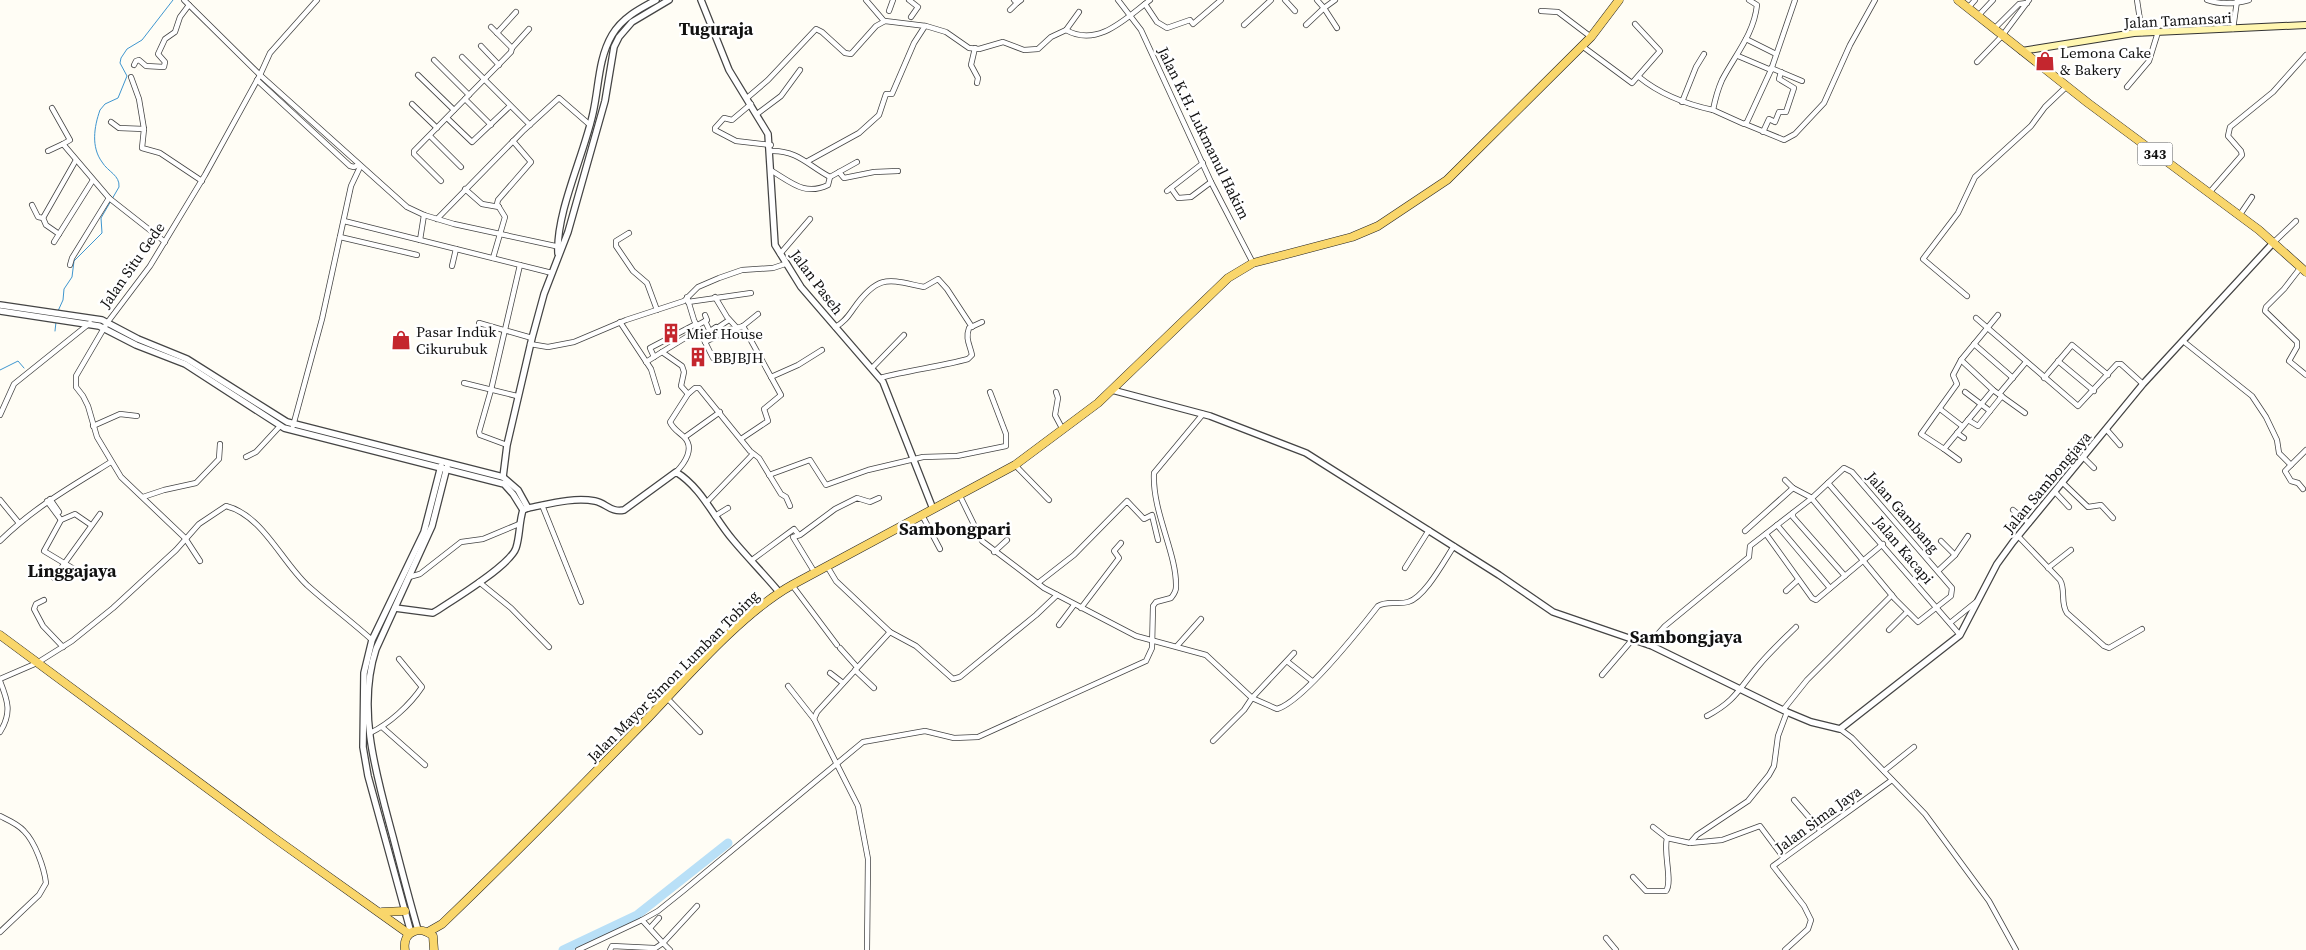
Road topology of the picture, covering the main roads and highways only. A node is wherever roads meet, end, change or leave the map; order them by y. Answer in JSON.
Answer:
{"nodes":[{"id":1,"x":1619,"y":0,"type":"edge"},
{"id":2,"x":1958,"y":0,"type":"edge"},
{"id":3,"x":2306,"y":25,"type":"edge"},
{"id":4,"x":2022,"y":51,"type":"junction"},
{"id":5,"x":2303,"y":270,"type":"edge"},
{"id":6,"x":0,"y":635,"type":"edge"},
{"id":7,"x":405,"y":911,"type":"road end"},
{"id":8,"x":382,"y":912,"type":"junction"},
{"id":9,"x":396,"y":924,"type":"junction"},
{"id":10,"x":442,"y":924,"type":"junction"},
{"id":11,"x":413,"y":932,"type":"junction"},
{"id":12,"x":428,"y":932,"type":"junction"},
{"id":13,"x":435,"y":941,"type":"junction"},
{"id":14,"x":405,"y":947,"type":"edge"},
{"id":15,"x":434,"y":950,"type":"edge"}],
"edges":[{"from":1,"to":10,"type":"main road","name":"Jalan Mayor Simon Lumban Tobing"},
{"from":2,"to":4,"type":"main road","number":"343"},
{"from":3,"to":4,"type":"main road","name":"Jalan Tamansari"},
{"from":4,"to":5,"type":"main road","number":"343"},
{"from":6,"to":8,"type":"main road"},
{"from":7,"to":8,"type":"main road"},
{"from":8,"to":9,"type":"main road"},
{"from":9,"to":11,"type":"main road"},
{"from":9,"to":14,"type":"main road"},
{"from":10,"to":12,"type":"main road","name":"Jalan Mayor Simon Lumban Tobing"},
{"from":10,"to":13,"type":"main road","name":"Jalan Mayor Simon Lumban Tobing"},
{"from":11,"to":12,"type":"main road"},
{"from":11,"to":14,"type":"main road"},
{"from":12,"to":13,"type":"main road"},
{"from":13,"to":15,"type":"main road","name":"Jalan Mayor Simon Lumban Tobing"}]}
